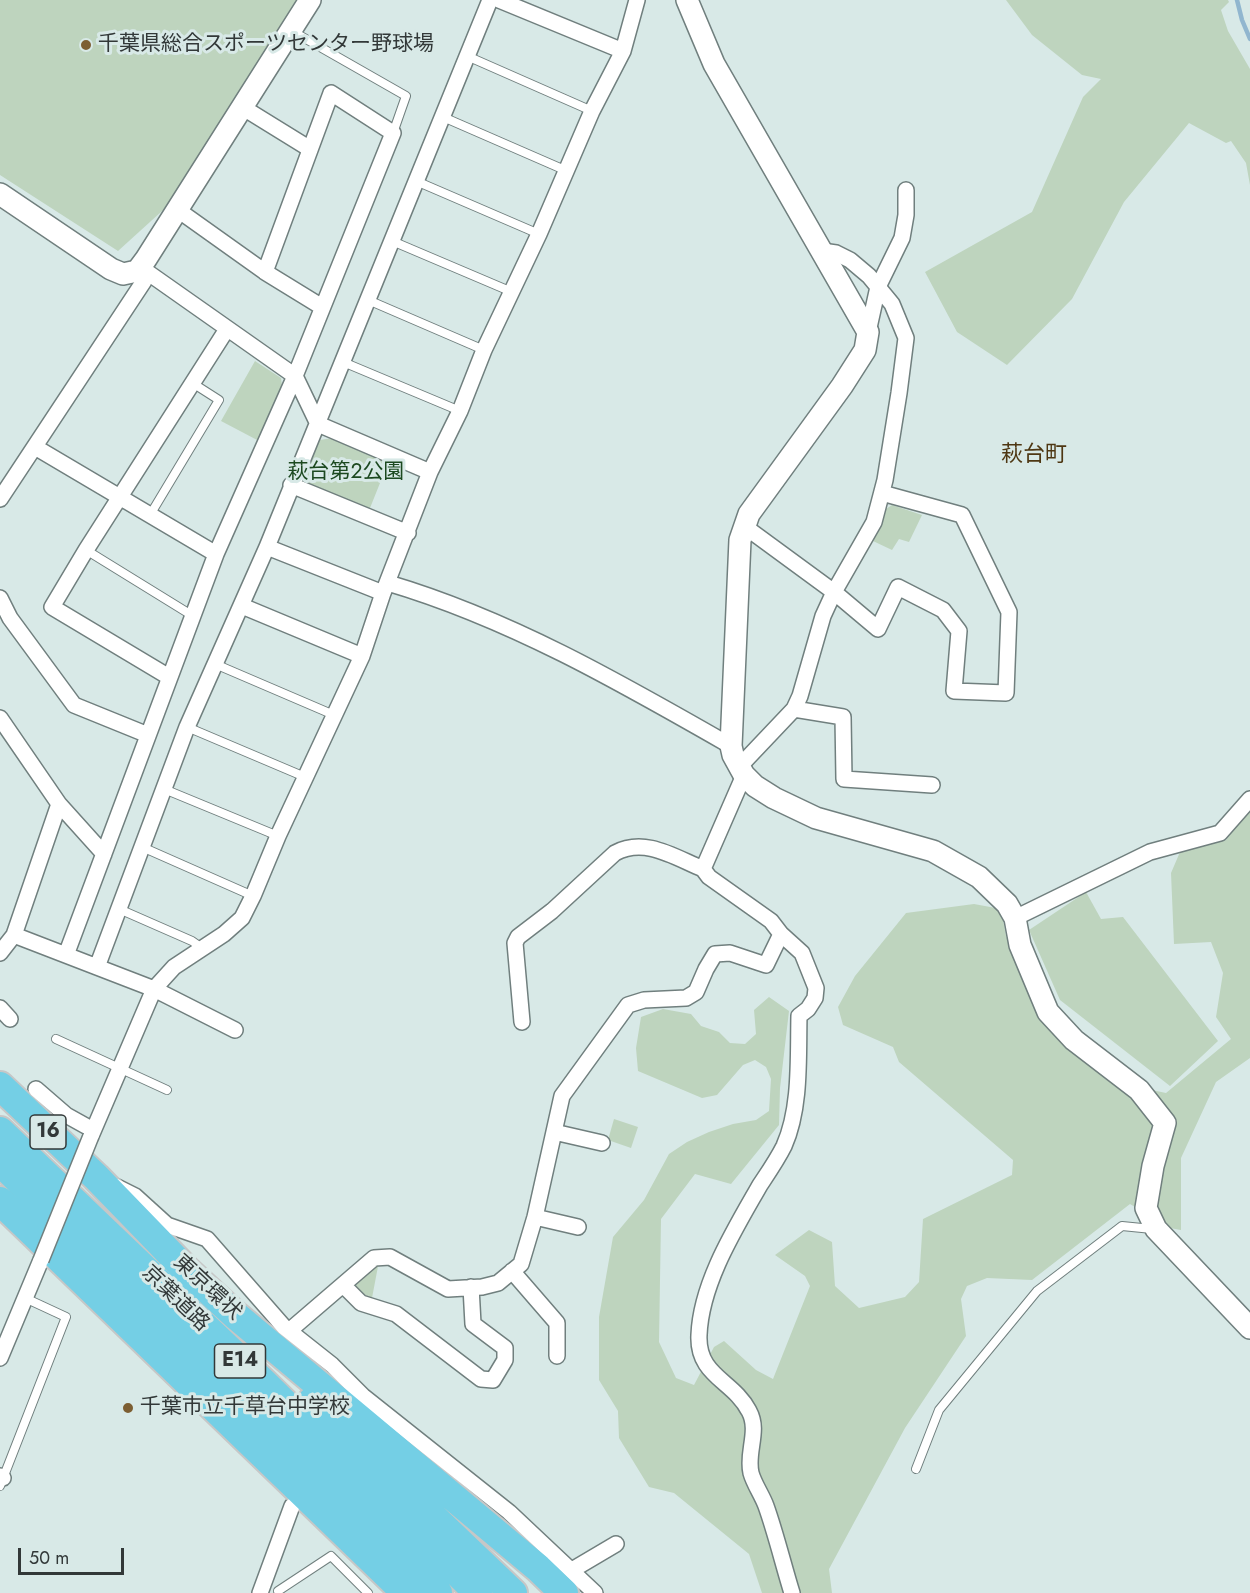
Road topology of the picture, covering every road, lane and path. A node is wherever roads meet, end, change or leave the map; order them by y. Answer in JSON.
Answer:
{"nodes":[{"id":1,"x":310,"y":0,"type":"edge"},
{"id":2,"x":490,"y":0,"type":"edge"},
{"id":3,"x":499,"y":0,"type":"edge"},
{"id":4,"x":637,"y":0,"type":"edge"},
{"id":5,"x":687,"y":0,"type":"edge"},
{"id":6,"x":291,"y":30,"type":"junction"},
{"id":7,"x":623,"y":51,"type":"junction"},
{"id":8,"x":467,"y":56,"type":"junction"},
{"id":9,"x":242,"y":107,"type":"junction"},
{"id":10,"x":592,"y":111,"type":"junction"},
{"id":11,"x":443,"y":117,"type":"junction"},
{"id":12,"x":393,"y":133,"type":"junction"},
{"id":13,"x":310,"y":149,"type":"junction"},
{"id":14,"x":567,"y":171,"type":"junction"},
{"id":15,"x":416,"y":181,"type":"junction"},
{"id":16,"x":906,"y":190,"type":"dead end"},
{"id":17,"x":0,"y":194,"type":"edge"},
{"id":18,"x":178,"y":210,"type":"junction"},
{"id":19,"x":539,"y":234,"type":"junction"},
{"id":20,"x":392,"y":241,"type":"junction"},
{"id":21,"x":822,"y":251,"type":"junction"},
{"id":22,"x":140,"y":267,"type":"junction"},
{"id":23,"x":265,"y":272,"type":"junction"},
{"id":24,"x":878,"y":287,"type":"junction"},
{"id":25,"x":512,"y":292,"type":"junction"},
{"id":26,"x":368,"y":300,"type":"junction"},
{"id":27,"x":322,"y":307,"type":"junction"},
{"id":28,"x":227,"y":330,"type":"junction"},
{"id":29,"x":868,"y":332,"type":"junction"},
{"id":30,"x":484,"y":350,"type":"junction"},
{"id":31,"x":343,"y":362,"type":"junction"},
{"id":32,"x":295,"y":376,"type":"junction"},
{"id":33,"x":194,"y":384,"type":"junction"},
{"id":34,"x":460,"y":411,"type":"junction"},
{"id":35,"x":318,"y":424,"type":"junction"},
{"id":36,"x":35,"y":447,"type":"junction"},
{"id":37,"x":430,"y":472,"type":"junction"},
{"id":38,"x":291,"y":485,"type":"junction"},
{"id":39,"x":882,"y":494,"type":"junction"},
{"id":40,"x":120,"y":496,"type":"junction"},
{"id":41,"x":0,"y":499,"type":"edge"},
{"id":42,"x":150,"y":515,"type":"junction"},
{"id":43,"x":744,"y":526,"type":"junction"},
{"id":44,"x":408,"y":533,"type":"junction"},
{"id":45,"x":267,"y":547,"type":"junction"},
{"id":46,"x":86,"y":550,"type":"junction"},
{"id":47,"x":216,"y":554,"type":"junction"},
{"id":48,"x":386,"y":588,"type":"junction"},
{"id":49,"x":834,"y":592,"type":"junction"},
{"id":50,"x":0,"y":598,"type":"edge"},
{"id":51,"x":242,"y":606,"type":"junction"},
{"id":52,"x":193,"y":616,"type":"junction"},
{"id":53,"x":362,"y":656,"type":"junction"},
{"id":54,"x":215,"y":664,"type":"junction"},
{"id":55,"x":169,"y":677,"type":"junction"},
{"id":56,"x":794,"y":709,"type":"junction"},
{"id":57,"x":334,"y":715,"type":"junction"},
{"id":58,"x":0,"y":718,"type":"edge"},
{"id":59,"x":188,"y":727,"type":"junction"},
{"id":60,"x":148,"y":735,"type":"junction"},
{"id":61,"x":731,"y":746,"type":"junction"},
{"id":62,"x":742,"y":771,"type":"junction"},
{"id":63,"x":305,"y":777,"type":"junction"},
{"id":64,"x":932,"y":785,"type":"dead end"},
{"id":65,"x":164,"y":789,"type":"junction"},
{"id":66,"x":1250,"y":799,"type":"edge"},
{"id":67,"x":58,"y":804,"type":"junction"},
{"id":68,"x":278,"y":836,"type":"junction"},
{"id":69,"x":142,"y":847,"type":"junction"},
{"id":70,"x":104,"y":854,"type":"junction"},
{"id":71,"x":703,"y":869,"type":"junction"},
{"id":72,"x":253,"y":896,"type":"junction"},
{"id":73,"x":119,"y":909,"type":"junction"},
{"id":74,"x":1015,"y":918,"type":"junction"},
{"id":75,"x":781,"y":934,"type":"junction"},
{"id":76,"x":14,"y":935,"type":"junction"},
{"id":77,"x":202,"y":948,"type":"junction"},
{"id":78,"x":0,"y":953,"type":"edge"},
{"id":79,"x":66,"y":955,"type":"junction"},
{"id":80,"x":97,"y":967,"type":"junction"},
{"id":81,"x":153,"y":989,"type":"junction"},
{"id":82,"x":522,"y":1022,"type":"dead end"},
{"id":83,"x":235,"y":1030,"type":"dead end"},
{"id":84,"x":56,"y":1039,"type":"dead end"},
{"id":85,"x":120,"y":1069,"type":"junction"},
{"id":86,"x":0,"y":1086,"type":"edge"},
{"id":87,"x":36,"y":1089,"type":"dead end"},
{"id":88,"x":166,"y":1090,"type":"dead end"},
{"id":89,"x":0,"y":1131,"type":"edge"},
{"id":90,"x":554,"y":1132,"type":"junction"},
{"id":91,"x":92,"y":1133,"type":"junction"},
{"id":92,"x":602,"y":1143,"type":"dead end"},
{"id":93,"x":0,"y":1162,"type":"edge"},
{"id":94,"x":96,"y":1177,"type":"junction"},
{"id":95,"x":0,"y":1201,"type":"edge"},
{"id":96,"x":535,"y":1217,"type":"junction"},
{"id":97,"x":143,"y":1225,"type":"junction"},
{"id":98,"x":578,"y":1227,"type":"dead end"},
{"id":99,"x":1156,"y":1229,"type":"junction"},
{"id":100,"x":512,"y":1271,"type":"junction"},
{"id":101,"x":343,"y":1285,"type":"junction"},
{"id":102,"x":471,"y":1287,"type":"junction"},
{"id":103,"x":25,"y":1298,"type":"junction"},
{"id":104,"x":1250,"y":1329,"type":"edge"},
{"id":105,"x":5,"y":1330,"type":"edge"},
{"id":106,"x":289,"y":1331,"type":"junction"},
{"id":107,"x":557,"y":1356,"type":"dead end"},
{"id":108,"x":0,"y":1358,"type":"edge"},
{"id":109,"x":916,"y":1469,"type":"dead end"},
{"id":110,"x":1,"y":1480,"type":"edge"},
{"id":111,"x":292,"y":1506,"type":"dead end"},
{"id":112,"x":616,"y":1544,"type":"dead end"},
{"id":113,"x":568,"y":1582,"type":"edge"},
{"id":114,"x":278,"y":1591,"type":"dead end"},
{"id":115,"x":260,"y":1593,"type":"edge"},
{"id":116,"x":368,"y":1593,"type":"edge"},
{"id":117,"x":406,"y":1593,"type":"edge"},
{"id":118,"x":438,"y":1593,"type":"edge"},
{"id":119,"x":478,"y":1593,"type":"edge"},
{"id":120,"x":513,"y":1593,"type":"edge"},
{"id":121,"x":595,"y":1593,"type":"edge"},
{"id":122,"x":792,"y":1593,"type":"edge"}],
"edges":[{"from":1,"to":6,"type":"street"},
{"from":2,"to":8,"type":"street"},
{"from":3,"to":7,"type":"street"},
{"from":4,"to":7,"type":"street"},
{"from":5,"to":21,"type":"street"},
{"from":6,"to":9,"type":"street"},
{"from":6,"to":12,"type":"lane"},
{"from":7,"to":10,"type":"street"},
{"from":8,"to":10,"type":"lane"},
{"from":8,"to":11,"type":"street"},
{"from":9,"to":13,"type":"street"},
{"from":9,"to":18,"type":"street"},
{"from":10,"to":14,"type":"street"},
{"from":11,"to":14,"type":"lane"},
{"from":11,"to":15,"type":"street"},
{"from":12,"to":13,"type":"street"},
{"from":12,"to":27,"type":"street"},
{"from":13,"to":23,"type":"street"},
{"from":14,"to":19,"type":"street"},
{"from":15,"to":19,"type":"lane"},
{"from":15,"to":20,"type":"street"},
{"from":16,"to":24,"type":"street"},
{"from":17,"to":22,"type":"street"},
{"from":18,"to":22,"type":"street"},
{"from":18,"to":23,"type":"street"},
{"from":19,"to":25,"type":"street"},
{"from":20,"to":25,"type":"lane"},
{"from":20,"to":26,"type":"street"},
{"from":21,"to":24,"type":"street"},
{"from":21,"to":29,"type":"street"},
{"from":22,"to":28,"type":"street"},
{"from":22,"to":36,"type":"street"},
{"from":23,"to":27,"type":"street"},
{"from":24,"to":29,"type":"street"},
{"from":24,"to":39,"type":"street"},
{"from":25,"to":30,"type":"street"},
{"from":26,"to":30,"type":"lane"},
{"from":26,"to":31,"type":"street"},
{"from":27,"to":32,"type":"street"},
{"from":28,"to":32,"type":"street"},
{"from":28,"to":33,"type":"street"},
{"from":29,"to":43,"type":"street"},
{"from":30,"to":34,"type":"street"},
{"from":31,"to":34,"type":"lane"},
{"from":31,"to":35,"type":"street"},
{"from":32,"to":35,"type":"street"},
{"from":32,"to":47,"type":"street"},
{"from":33,"to":40,"type":"street"},
{"from":33,"to":42,"type":"lane"},
{"from":34,"to":37,"type":"street"},
{"from":35,"to":37,"type":"street"},
{"from":35,"to":38,"type":"street"},
{"from":36,"to":40,"type":"street"},
{"from":36,"to":41,"type":"street"},
{"from":37,"to":44,"type":"street"},
{"from":38,"to":44,"type":"street"},
{"from":38,"to":45,"type":"street"},
{"from":39,"to":49,"type":"street"},
{"from":39,"to":49,"type":"street"},
{"from":40,"to":42,"type":"street"},
{"from":40,"to":46,"type":"street"},
{"from":42,"to":47,"type":"street"},
{"from":43,"to":49,"type":"street"},
{"from":43,"to":61,"type":"street"},
{"from":44,"to":48,"type":"street"},
{"from":45,"to":48,"type":"street"},
{"from":45,"to":51,"type":"street"},
{"from":46,"to":52,"type":"lane"},
{"from":46,"to":55,"type":"street"},
{"from":47,"to":52,"type":"street"},
{"from":48,"to":53,"type":"street"},
{"from":48,"to":61,"type":"street"},
{"from":49,"to":56,"type":"street"},
{"from":50,"to":60,"type":"street"},
{"from":51,"to":53,"type":"street"},
{"from":51,"to":54,"type":"street"},
{"from":52,"to":55,"type":"street"},
{"from":53,"to":57,"type":"street"},
{"from":54,"to":57,"type":"lane"},
{"from":54,"to":59,"type":"street"},
{"from":55,"to":60,"type":"street"},
{"from":56,"to":62,"type":"street"},
{"from":56,"to":64,"type":"street"},
{"from":57,"to":63,"type":"street"},
{"from":58,"to":67,"type":"street"},
{"from":59,"to":63,"type":"lane"},
{"from":59,"to":65,"type":"street"},
{"from":60,"to":70,"type":"street"},
{"from":61,"to":62,"type":"street"},
{"from":62,"to":71,"type":"street"},
{"from":62,"to":74,"type":"street"},
{"from":63,"to":68,"type":"street"},
{"from":65,"to":68,"type":"lane"},
{"from":65,"to":69,"type":"street"},
{"from":66,"to":74,"type":"street"},
{"from":67,"to":70,"type":"street"},
{"from":67,"to":76,"type":"street"},
{"from":68,"to":72,"type":"street"},
{"from":69,"to":72,"type":"lane"},
{"from":69,"to":73,"type":"street"},
{"from":70,"to":79,"type":"street"},
{"from":71,"to":75,"type":"street"},
{"from":71,"to":82,"type":"street"},
{"from":72,"to":77,"type":"street"},
{"from":73,"to":77,"type":"lane"},
{"from":73,"to":80,"type":"street"},
{"from":74,"to":99,"type":"street"},
{"from":75,"to":90,"type":"street"},
{"from":75,"to":122,"type":"street"},
{"from":76,"to":78,"type":"street"},
{"from":76,"to":79,"type":"street"},
{"from":77,"to":81,"type":"street"},
{"from":79,"to":80,"type":"street"},
{"from":80,"to":81,"type":"street"},
{"from":81,"to":83,"type":"street"},
{"from":81,"to":85,"type":"street"},
{"from":84,"to":85,"type":"lane"},
{"from":85,"to":88,"type":"lane"},
{"from":85,"to":91,"type":"street"},
{"from":86,"to":94,"type":"highway","name":"東京環状","number":"16"},
{"from":87,"to":91,"type":"street"},
{"from":89,"to":119,"type":"highway","name":"京葉道路","number":"E14"},
{"from":90,"to":92,"type":"street"},
{"from":90,"to":96,"type":"street"},
{"from":91,"to":103,"type":"street","bridge":true},
{"from":93,"to":118,"type":"highway","name":"京葉道路","number":"E14"},
{"from":94,"to":97,"type":"highway","name":"東京環状","number":"16"},
{"from":94,"to":106,"type":"street"},
{"from":95,"to":117,"type":"highway"},
{"from":96,"to":98,"type":"street"},
{"from":96,"to":100,"type":"street"},
{"from":97,"to":113,"type":"highway","name":"東京環状","number":"16"},
{"from":97,"to":120,"type":"highway"},
{"from":99,"to":104,"type":"street"},
{"from":99,"to":109,"type":"lane"},
{"from":100,"to":102,"type":"street"},
{"from":100,"to":107,"type":"street"},
{"from":101,"to":102,"type":"street"},
{"from":101,"to":102,"type":"street"},
{"from":101,"to":106,"type":"street"},
{"from":103,"to":105,"type":"street"},
{"from":103,"to":110,"type":"lane"},
{"from":105,"to":108,"type":"street"},
{"from":106,"to":113,"type":"street"},
{"from":111,"to":115,"type":"street"},
{"from":112,"to":113,"type":"street"},
{"from":113,"to":121,"type":"street"},
{"from":114,"to":116,"type":"lane"}]}
